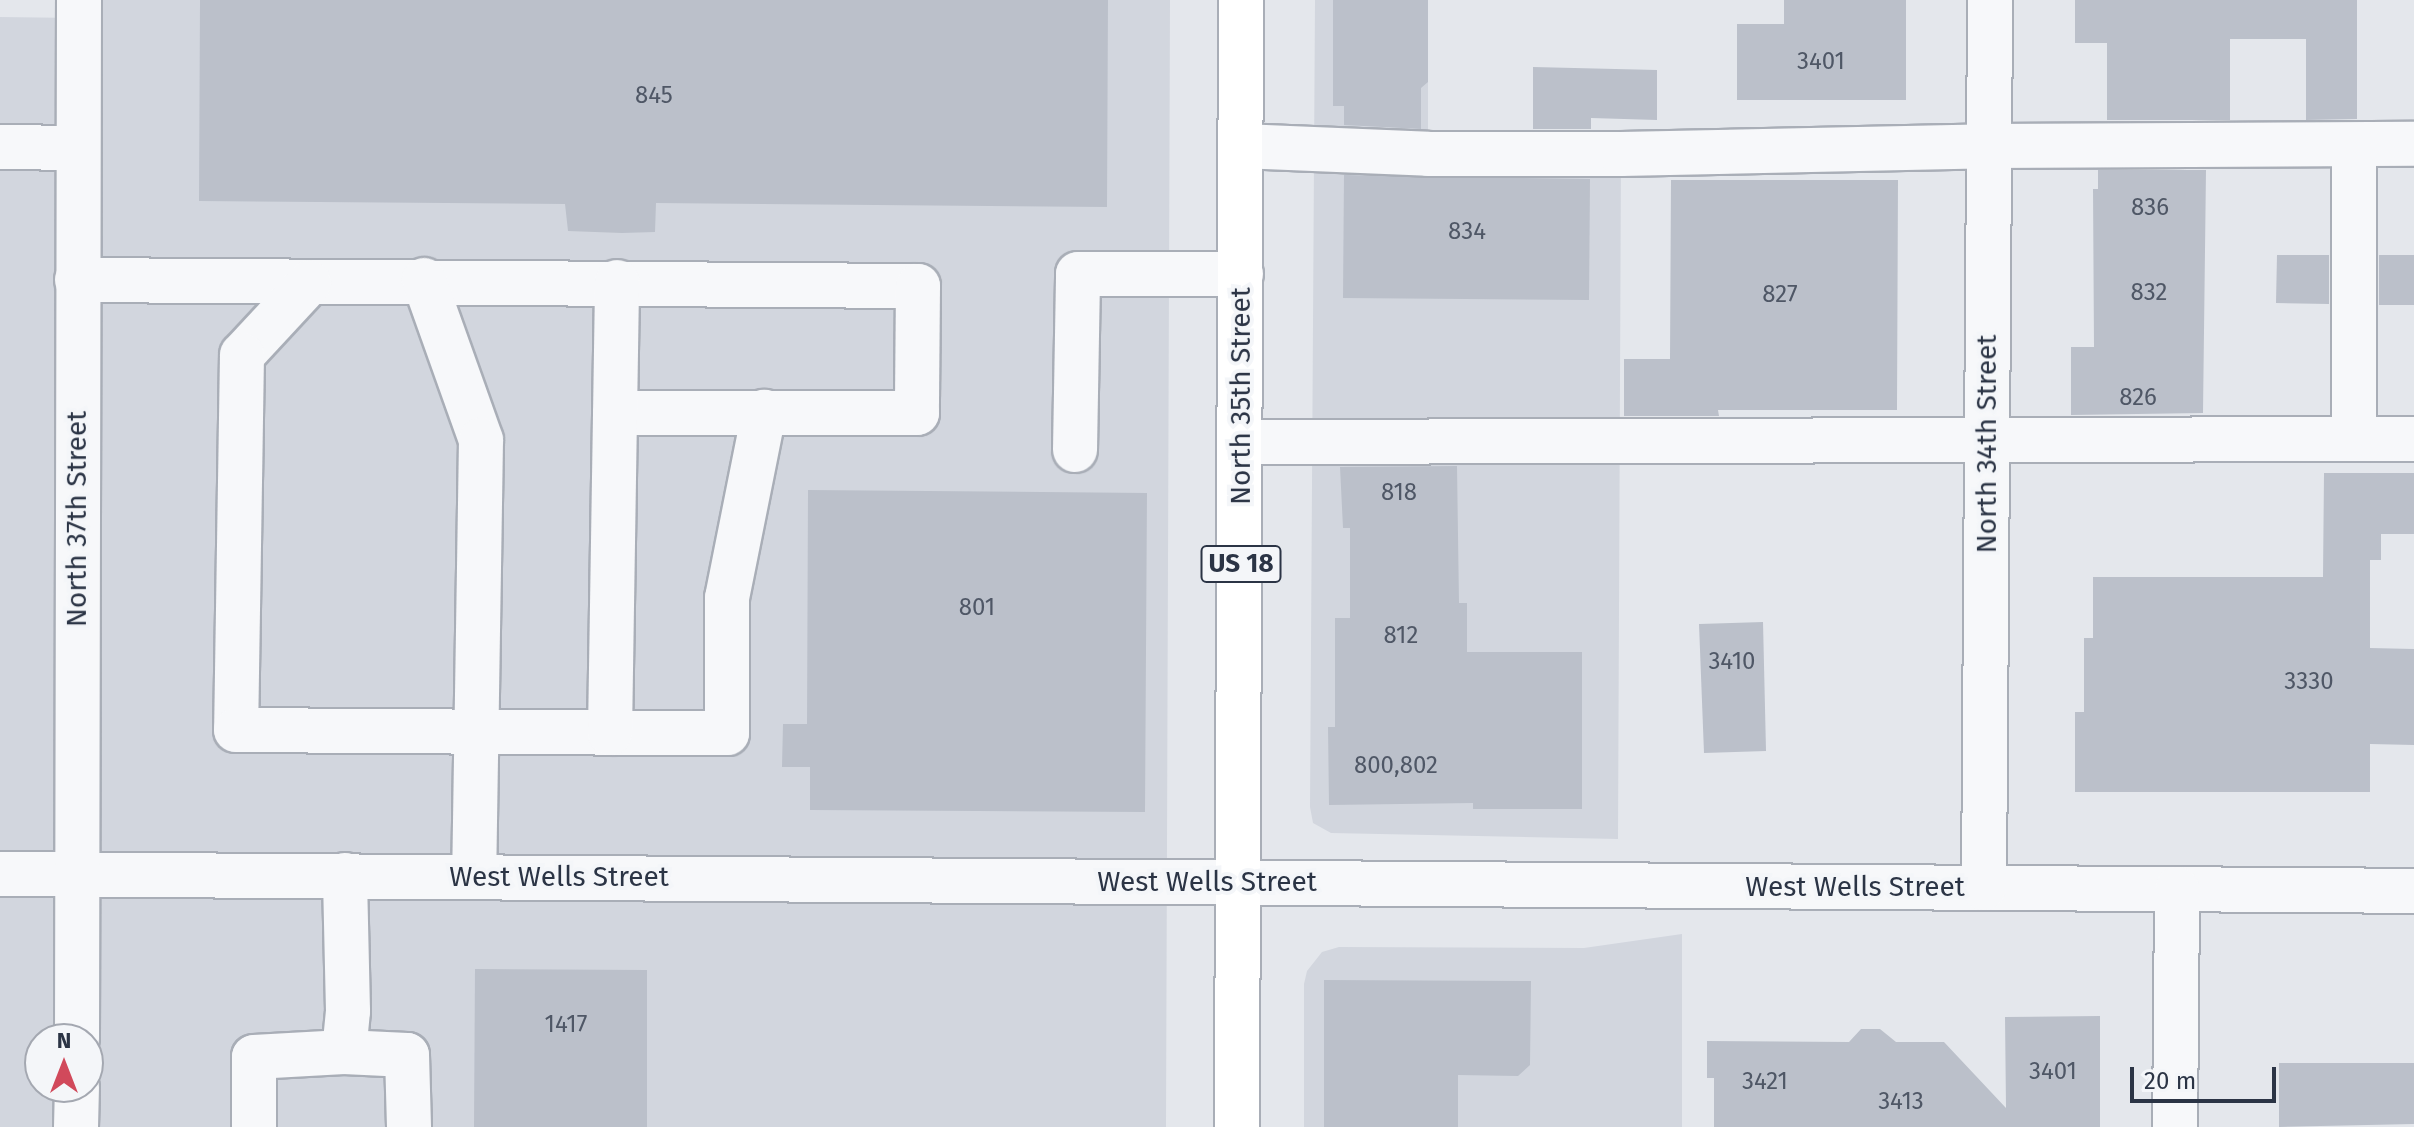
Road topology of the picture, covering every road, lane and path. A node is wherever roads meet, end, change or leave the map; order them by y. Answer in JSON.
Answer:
{"nodes":[{"id":1,"x":79,"y":0,"type":"edge"},
{"id":2,"x":1241,"y":0,"type":"edge"},
{"id":3,"x":1990,"y":0,"type":"edge"},
{"id":4,"x":2414,"y":144,"type":"edge"},
{"id":5,"x":2354,"y":145,"type":"junction"},
{"id":6,"x":1241,"y":146,"type":"junction"},
{"id":7,"x":1989,"y":146,"type":"junction"},
{"id":8,"x":0,"y":147,"type":"edge"},
{"id":9,"x":78,"y":148,"type":"junction"},
{"id":10,"x":1241,"y":274,"type":"junction"},
{"id":11,"x":77,"y":280,"type":"junction"},
{"id":12,"x":424,"y":280,"type":"junction"},
{"id":13,"x":617,"y":282,"type":"junction"},
{"id":14,"x":309,"y":283,"type":"junction"},
{"id":15,"x":764,"y":412,"type":"junction"},
{"id":16,"x":615,"y":413,"type":"junction"},
{"id":17,"x":2354,"y":439,"type":"junction"},
{"id":18,"x":2414,"y":439,"type":"edge"},
{"id":19,"x":1987,"y":441,"type":"junction"},
{"id":20,"x":1241,"y":442,"type":"junction"},
{"id":21,"x":1075,"y":450,"type":"dead end"},
{"id":22,"x":610,"y":733,"type":"junction"},
{"id":23,"x":476,"y":734,"type":"junction"},
{"id":24,"x":0,"y":874,"type":"edge"},
{"id":25,"x":79,"y":874,"type":"junction"},
{"id":26,"x":345,"y":875,"type":"junction"},
{"id":27,"x":474,"y":876,"type":"junction"},
{"id":28,"x":1240,"y":882,"type":"junction"},
{"id":29,"x":1984,"y":888,"type":"junction"},
{"id":30,"x":2177,"y":889,"type":"junction"},
{"id":31,"x":2414,"y":891,"type":"edge"},
{"id":32,"x":77,"y":1023,"type":"edge"},
{"id":33,"x":344,"y":1052,"type":"junction"},
{"id":34,"x":77,"y":1103,"type":"edge"},
{"id":35,"x":76,"y":1127,"type":"edge"},
{"id":36,"x":254,"y":1127,"type":"edge"},
{"id":37,"x":409,"y":1127,"type":"edge"},
{"id":38,"x":1237,"y":1127,"type":"edge"},
{"id":39,"x":2175,"y":1127,"type":"edge"}],
"edges":[{"from":1,"to":9,"type":"street","name":"North 37th Street"},
{"from":2,"to":6,"type":"main road","name":"North 35th Street","number":"US 18"},
{"from":3,"to":7,"type":"street","name":"North 34th Street"},
{"from":4,"to":5,"type":"street"},
{"from":5,"to":7,"type":"street"},
{"from":5,"to":17,"type":"street"},
{"from":6,"to":7,"type":"street"},
{"from":6,"to":10,"type":"main road","name":"North 35th Street","number":"US 18"},
{"from":7,"to":19,"type":"street","name":"North 34th Street"},
{"from":8,"to":9,"type":"street"},
{"from":9,"to":11,"type":"street","name":"North 37th Street"},
{"from":10,"to":20,"type":"main road","name":"North 35th Street","number":"US 18"},
{"from":10,"to":21,"type":"street"},
{"from":11,"to":14,"type":"street"},
{"from":11,"to":25,"type":"street","name":"North 37th Street"},
{"from":12,"to":13,"type":"street"},
{"from":12,"to":14,"type":"street"},
{"from":12,"to":23,"type":"street"},
{"from":13,"to":15,"type":"street"},
{"from":13,"to":16,"type":"street"},
{"from":14,"to":23,"type":"street"},
{"from":15,"to":16,"type":"street"},
{"from":15,"to":22,"type":"street"},
{"from":16,"to":22,"type":"street"},
{"from":17,"to":18,"type":"street"},
{"from":17,"to":19,"type":"street"},
{"from":19,"to":20,"type":"street"},
{"from":19,"to":29,"type":"street","name":"North 34th Street"},
{"from":20,"to":28,"type":"main road","name":"North 35th Street","number":"US 18"},
{"from":22,"to":23,"type":"street"},
{"from":23,"to":27,"type":"street"},
{"from":24,"to":25,"type":"street","name":"West Wells Street"},
{"from":25,"to":26,"type":"street","name":"West Wells Street"},
{"from":25,"to":32,"type":"street","name":"North 37th Street"},
{"from":26,"to":27,"type":"street","name":"West Wells Street"},
{"from":26,"to":33,"type":"street"},
{"from":27,"to":28,"type":"street","name":"West Wells Street"},
{"from":28,"to":29,"type":"street","name":"West Wells Street"},
{"from":28,"to":38,"type":"main road","name":"North 35th Street","number":"US 18"},
{"from":29,"to":30,"type":"street","name":"West Wells Street"},
{"from":30,"to":31,"type":"street","name":"West Wells Street"},
{"from":30,"to":39,"type":"street"},
{"from":33,"to":36,"type":"street"},
{"from":33,"to":37,"type":"street"},
{"from":34,"to":35,"type":"street"}]}
